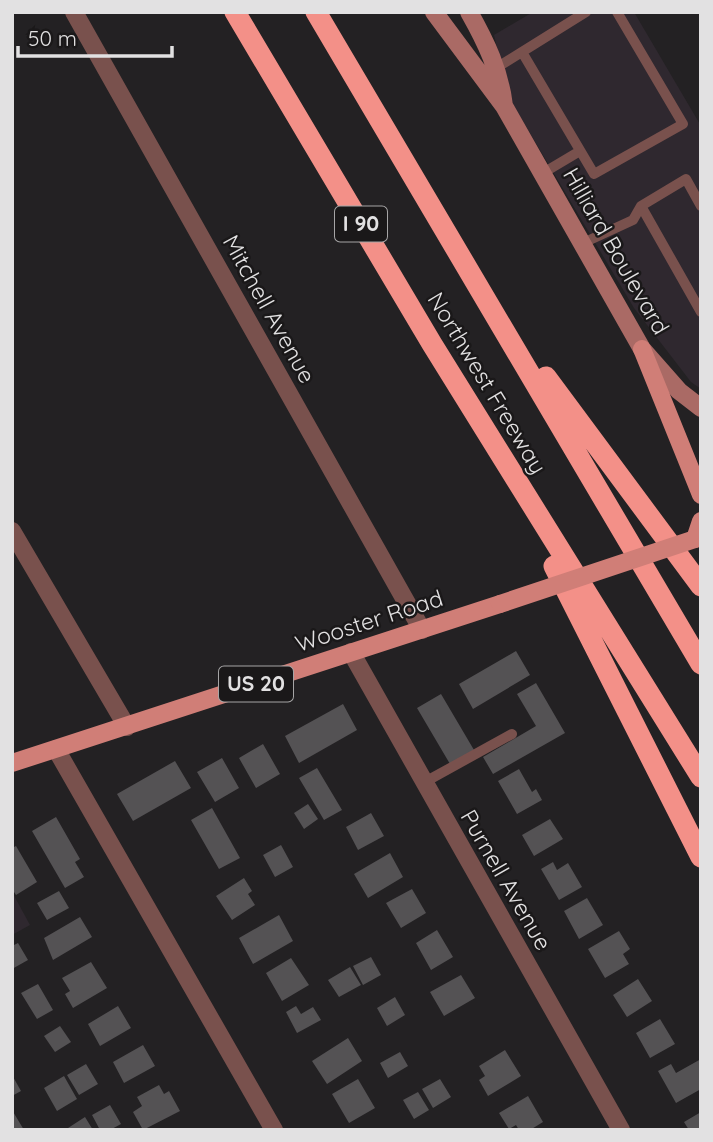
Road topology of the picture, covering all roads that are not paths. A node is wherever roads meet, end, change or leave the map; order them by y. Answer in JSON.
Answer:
{"nodes":[{"id":1,"x":74,"y":12,"type":"edge"},
{"id":2,"x":235,"y":12,"type":"edge"},
{"id":3,"x":316,"y":12,"type":"edge"},
{"id":4,"x":434,"y":12,"type":"edge"},
{"id":5,"x":469,"y":12,"type":"edge"},
{"id":6,"x":586,"y":12,"type":"edge"},
{"id":7,"x":617,"y":12,"type":"edge"},
{"id":8,"x":522,"y":52,"type":"junction"},
{"id":9,"x":496,"y":68,"type":"junction"},
{"id":10,"x":504,"y":106,"type":"junction"},
{"id":11,"x":580,"y":151,"type":"junction"},
{"id":12,"x":543,"y":173,"type":"junction"},
{"id":13,"x":641,"y":206,"type":"junction"},
{"id":14,"x":701,"y":206,"type":"edge"},
{"id":15,"x":583,"y":243,"type":"junction"},
{"id":16,"x":482,"y":290,"type":"junction"},
{"id":17,"x":701,"y":312,"type":"edge"},
{"id":18,"x":642,"y":349,"type":"junction"},
{"id":19,"x":701,"y":408,"type":"edge"},
{"id":20,"x":488,"y":436,"type":"junction"},
{"id":21,"x":701,"y":495,"type":"edge"},
{"id":22,"x":701,"y":521,"type":"edge"},
{"id":23,"x":12,"y":531,"type":"edge"},
{"id":24,"x":698,"y":538,"type":"edge"},
{"id":25,"x":701,"y":586,"type":"edge"},
{"id":26,"x":422,"y":630,"type":"junction"},
{"id":27,"x":351,"y":652,"type":"junction"},
{"id":28,"x":701,"y":664,"type":"edge"},
{"id":29,"x":127,"y":727,"type":"junction"},
{"id":30,"x":512,"y":734,"type":"dead end"},
{"id":31,"x":56,"y":749,"type":"junction"},
{"id":32,"x":12,"y":763,"type":"edge"},
{"id":33,"x":701,"y":777,"type":"edge"},
{"id":34,"x":423,"y":783,"type":"junction"},
{"id":35,"x":701,"y":857,"type":"edge"},
{"id":36,"x":274,"y":1130,"type":"edge"},
{"id":37,"x":621,"y":1130,"type":"edge"}],
"edges":[{"from":1,"to":26,"type":"street","name":"Mitchell Avenue"},
{"from":2,"to":20,"type":"highway","name":"Northwest Freeway","number":"I 90"},
{"from":3,"to":16,"type":"highway","name":"Northwest Freeway"},
{"from":4,"to":10,"type":"main road","name":"Hilliard Boulevard"},
{"from":5,"to":9,"type":"main road","name":"Hilliard Boulevard"},
{"from":6,"to":8,"type":"lane"},
{"from":7,"to":11,"type":"lane"},
{"from":8,"to":9,"type":"lane"},
{"from":8,"to":11,"type":"lane"},
{"from":9,"to":10,"type":"main road","name":"Hilliard Boulevard"},
{"from":10,"to":12,"type":"main road","name":"Hilliard Boulevard"},
{"from":11,"to":12,"type":"lane"},
{"from":12,"to":15,"type":"main road","name":"Hilliard Boulevard"},
{"from":13,"to":14,"type":"lane"},
{"from":13,"to":15,"type":"lane"},
{"from":13,"to":17,"type":"lane"},
{"from":15,"to":18,"type":"main road","name":"Hilliard Boulevard"},
{"from":16,"to":25,"type":"highway"},
{"from":16,"to":28,"type":"highway","name":"Northwest Freeway"},
{"from":18,"to":19,"type":"main road","name":"Hilliard Boulevard"},
{"from":18,"to":21,"type":"main road"},
{"from":20,"to":33,"type":"highway","name":"Northwest Freeway","number":"I 90"},
{"from":20,"to":35,"type":"highway"},
{"from":22,"to":24,"type":"main road"},
{"from":23,"to":29,"type":"street"},
{"from":24,"to":26,"type":"main road","name":"Wooster Road","number":"US 20","bridge":true},
{"from":26,"to":27,"type":"main road","name":"Wooster Road","number":"US 20"},
{"from":27,"to":29,"type":"main road","name":"Wooster Road","number":"US 20"},
{"from":27,"to":34,"type":"street","name":"Purnell Avenue"},
{"from":29,"to":31,"type":"main road","name":"Wooster Road","number":"US 20"},
{"from":30,"to":34,"type":"lane"},
{"from":31,"to":32,"type":"main road","name":"Wooster Road","number":"US 20"},
{"from":31,"to":36,"type":"street"},
{"from":34,"to":37,"type":"street","name":"Purnell Avenue"}]}
